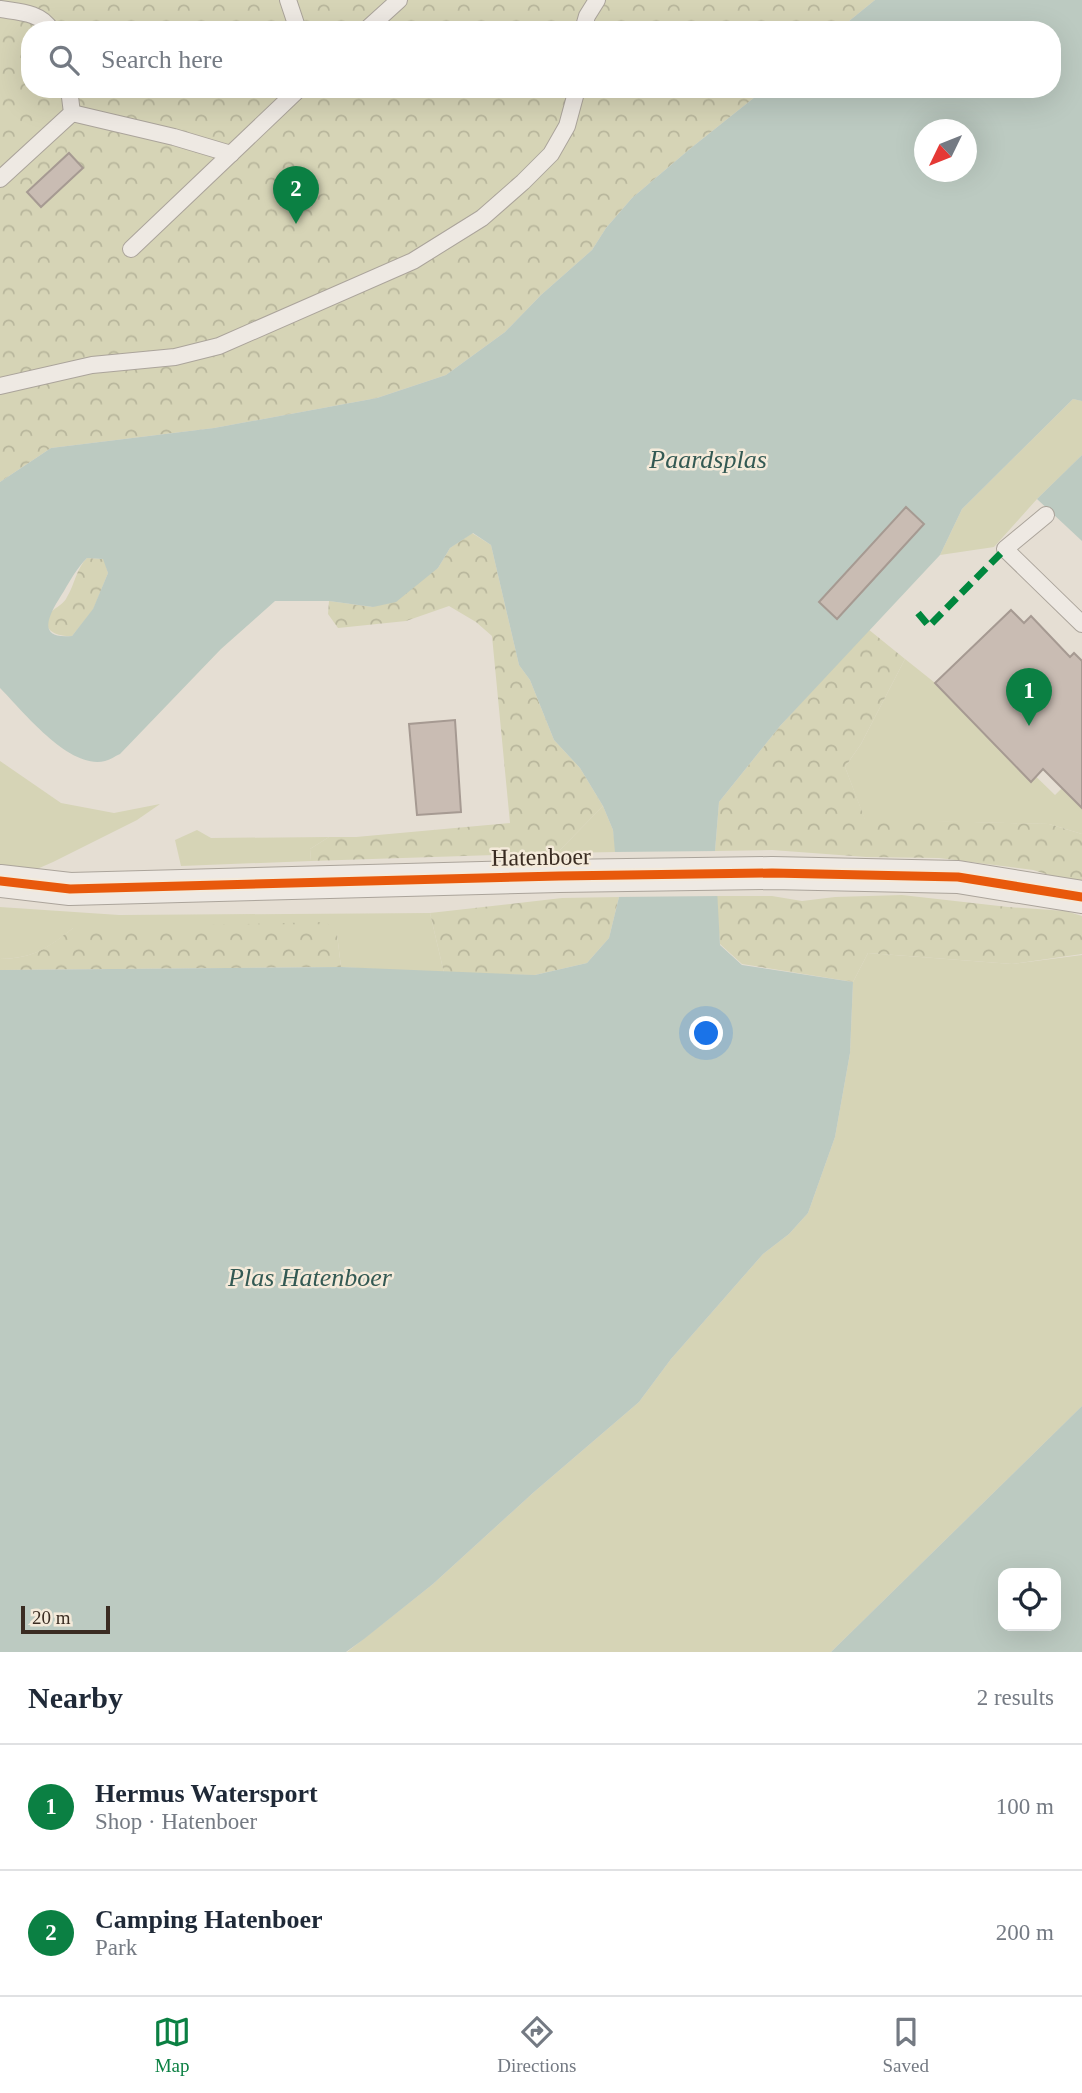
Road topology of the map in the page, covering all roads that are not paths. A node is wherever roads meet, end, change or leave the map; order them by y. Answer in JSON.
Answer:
{"nodes":[{"id":1,"x":288,"y":0,"type":"edge"},
{"id":2,"x":399,"y":0,"type":"edge"},
{"id":3,"x":597,"y":0,"type":"edge"},
{"id":4,"x":0,"y":9,"type":"edge"},
{"id":5,"x":43,"y":21,"type":"edge"},
{"id":6,"x":295,"y":21,"type":"edge"},
{"id":7,"x":376,"y":21,"type":"edge"},
{"id":8,"x":586,"y":21,"type":"edge"},
{"id":9,"x":70,"y":98,"type":"edge"},
{"id":10,"x":290,"y":98,"type":"edge"},
{"id":11,"x":575,"y":98,"type":"edge"},
{"id":12,"x":72,"y":113,"type":"junction"},
{"id":13,"x":231,"y":154,"type":"junction"},
{"id":14,"x":0,"y":179,"type":"edge"},
{"id":15,"x":131,"y":249,"type":"dead end"},
{"id":16,"x":0,"y":386,"type":"edge"},
{"id":17,"x":1046,"y":515,"type":"dead end"},
{"id":18,"x":1082,"y":624,"type":"edge"},
{"id":19,"x":0,"y":881,"type":"edge"},
{"id":20,"x":1082,"y":897,"type":"edge"}],
"edges":[{"from":1,"to":6,"type":"lane"},
{"from":2,"to":7,"type":"lane"},
{"from":3,"to":8,"type":"lane"},
{"from":4,"to":5,"type":"lane"},
{"from":9,"to":12,"type":"lane"},
{"from":10,"to":13,"type":"lane"},
{"from":11,"to":16,"type":"lane"},
{"from":12,"to":13,"type":"lane"},
{"from":12,"to":14,"type":"lane"},
{"from":13,"to":15,"type":"lane"},
{"from":17,"to":18,"type":"lane"},
{"from":19,"to":20,"type":"street","name":"Hatenboer"}]}
